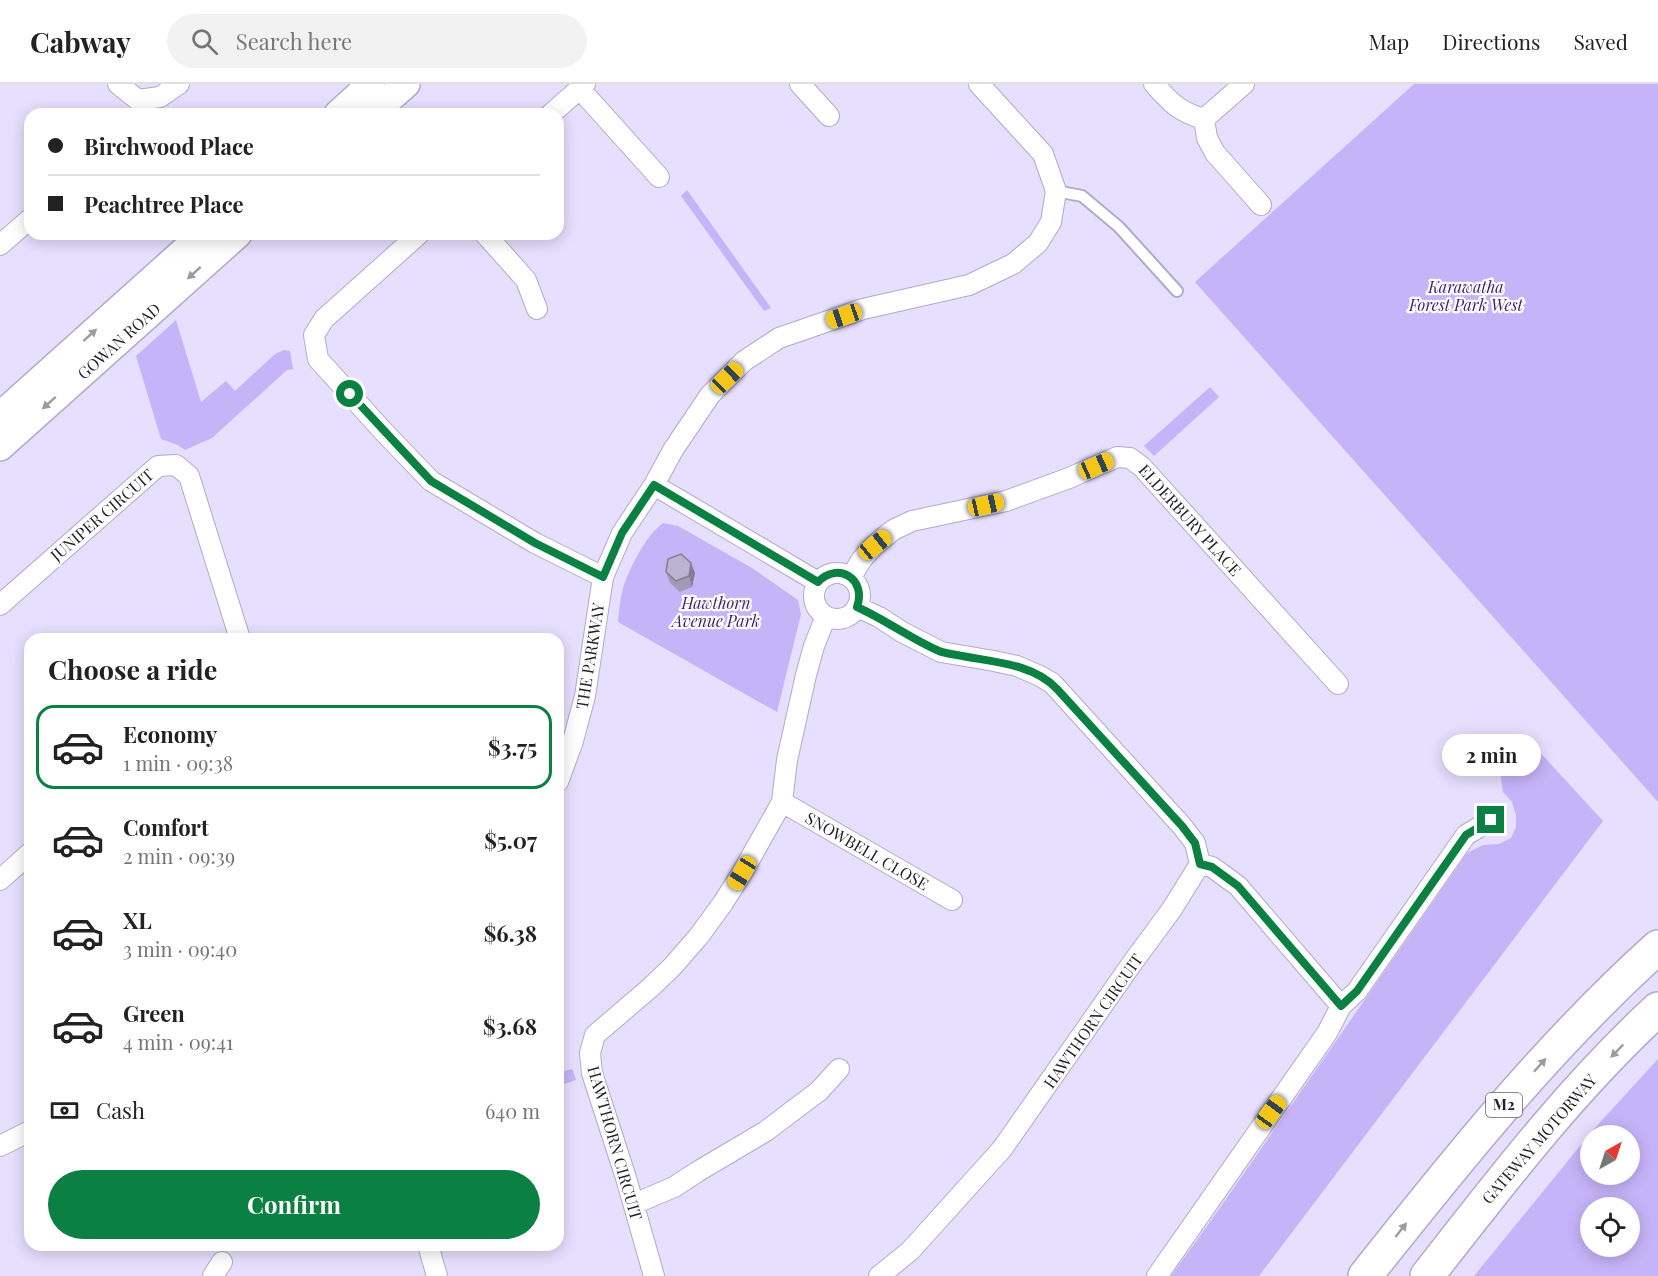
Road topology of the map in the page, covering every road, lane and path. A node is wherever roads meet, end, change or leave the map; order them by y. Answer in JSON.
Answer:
{"nodes":[{"id":1,"x":118,"y":84,"type":"edge"},
{"id":2,"x":179,"y":84,"type":"edge"},
{"id":3,"x":371,"y":84,"type":"edge"},
{"id":4,"x":406,"y":84,"type":"edge"},
{"id":5,"x":800,"y":84,"type":"edge"},
{"id":6,"x":979,"y":84,"type":"edge"},
{"id":7,"x":1154,"y":84,"type":"edge"},
{"id":8,"x":1244,"y":84,"type":"edge"},
{"id":9,"x":582,"y":86,"type":"edge"},
{"id":10,"x":135,"y":107,"type":"edge"},
{"id":11,"x":345,"y":108,"type":"edge"},
{"id":12,"x":379,"y":108,"type":"edge"},
{"id":13,"x":558,"y":108,"type":"edge"},
{"id":14,"x":829,"y":116,"type":"dead end"},
{"id":15,"x":1204,"y":119,"type":"junction"},
{"id":16,"x":659,"y":177,"type":"dead end"},
{"id":17,"x":1056,"y":191,"type":"junction"},
{"id":18,"x":1261,"y":205,"type":"dead end"},
{"id":19,"x":24,"y":224,"type":"edge"},
{"id":20,"x":196,"y":240,"type":"edge"},
{"id":21,"x":231,"y":240,"type":"edge"},
{"id":22,"x":411,"y":240,"type":"edge"},
{"id":23,"x":490,"y":240,"type":"edge"},
{"id":24,"x":0,"y":245,"type":"edge"},
{"id":25,"x":1178,"y":291,"type":"dead end"},
{"id":26,"x":537,"y":309,"type":"dead end"},
{"id":27,"x":0,"y":416,"type":"edge"},
{"id":28,"x":0,"y":447,"type":"edge"},
{"id":29,"x":654,"y":485,"type":"junction"},
{"id":30,"x":603,"y":577,"type":"junction"},
{"id":31,"x":850,"y":577,"type":"junction"},
{"id":32,"x":818,"y":582,"type":"junction"},
{"id":33,"x":0,"y":605,"type":"edge"},
{"id":34,"x":857,"y":607,"type":"junction"},
{"id":35,"x":826,"y":616,"type":"junction"},
{"id":36,"x":238,"y":633,"type":"edge"},
{"id":37,"x":1338,"y":684,"type":"dead end"},
{"id":38,"x":564,"y":766,"type":"edge"},
{"id":39,"x":782,"y":802,"type":"junction"},
{"id":40,"x":1491,"y":820,"type":"dead end"},
{"id":41,"x":24,"y":858,"type":"edge"},
{"id":42,"x":1200,"y":864,"type":"junction"},
{"id":43,"x":0,"y":880,"type":"edge"},
{"id":44,"x":952,"y":900,"type":"dead end"},
{"id":45,"x":1658,"y":947,"type":"edge"},
{"id":46,"x":1341,"y":1006,"type":"junction"},
{"id":47,"x":1658,"y":1009,"type":"edge"},
{"id":48,"x":839,"y":1069,"type":"dead end"},
{"id":49,"x":24,"y":1134,"type":"edge"},
{"id":50,"x":0,"y":1146,"type":"edge"},
{"id":51,"x":633,"y":1204,"type":"junction"},
{"id":52,"x":430,"y":1251,"type":"edge"},
{"id":53,"x":437,"y":1276,"type":"edge"},
{"id":54,"x":654,"y":1276,"type":"edge"},
{"id":55,"x":879,"y":1276,"type":"edge"},
{"id":56,"x":1157,"y":1276,"type":"edge"},
{"id":57,"x":1365,"y":1276,"type":"edge"},
{"id":58,"x":1426,"y":1276,"type":"edge"}],
"edges":[{"from":1,"to":10,"type":"street"},
{"from":2,"to":10,"type":"street"},
{"from":3,"to":11,"type":"main road"},
{"from":4,"to":12,"type":"main road"},
{"from":5,"to":14,"type":"street"},
{"from":6,"to":17,"type":"street","name":"THE PARKWAY"},
{"from":7,"to":15,"type":"street"},
{"from":8,"to":15,"type":"street"},
{"from":9,"to":13,"type":"street"},
{"from":9,"to":16,"type":"street"},
{"from":15,"to":18,"type":"street"},
{"from":17,"to":25,"type":"lane"},
{"from":17,"to":29,"type":"street","name":"THE PARKWAY"},
{"from":19,"to":24,"type":"street"},
{"from":27,"to":20,"type":"main road","name":"GOWAN ROAD","one_way":true},
{"from":21,"to":28,"type":"main road","name":"GOWAN ROAD","one_way":true},
{"from":22,"to":30,"type":"street"},
{"from":23,"to":26,"type":"street"},
{"from":29,"to":30,"type":"street","name":"THE PARKWAY"},
{"from":29,"to":32,"type":"street"},
{"from":30,"to":38,"type":"street","name":"THE PARKWAY"},
{"from":31,"to":32,"type":"street"},
{"from":31,"to":34,"type":"street"},
{"from":31,"to":37,"type":"street","name":"ELDERBURY PLACE"},
{"from":32,"to":35,"type":"street"},
{"from":33,"to":36,"type":"street","name":"JUNIPER CIRCUIT"},
{"from":34,"to":35,"type":"street"},
{"from":34,"to":42,"type":"street"},
{"from":35,"to":39,"type":"street","name":"HAWTHORN CIRCUIT"},
{"from":39,"to":44,"type":"street","name":"SNOWBELL CLOSE"},
{"from":39,"to":51,"type":"street","name":"HAWTHORN CIRCUIT"},
{"from":40,"to":46,"type":"street"},
{"from":41,"to":43,"type":"street"},
{"from":42,"to":46,"type":"street"},
{"from":42,"to":55,"type":"street","name":"HAWTHORN CIRCUIT"},
{"from":57,"to":45,"type":"highway","number":"M2","one_way":true},
{"from":46,"to":56,"type":"street"},
{"from":47,"to":58,"type":"highway","name":"GATEWAY MOTORWAY","one_way":true},
{"from":48,"to":51,"type":"street"},
{"from":49,"to":50,"type":"street"},
{"from":51,"to":54,"type":"street","name":"HAWTHORN CIRCUIT"},
{"from":52,"to":53,"type":"street"}]}
